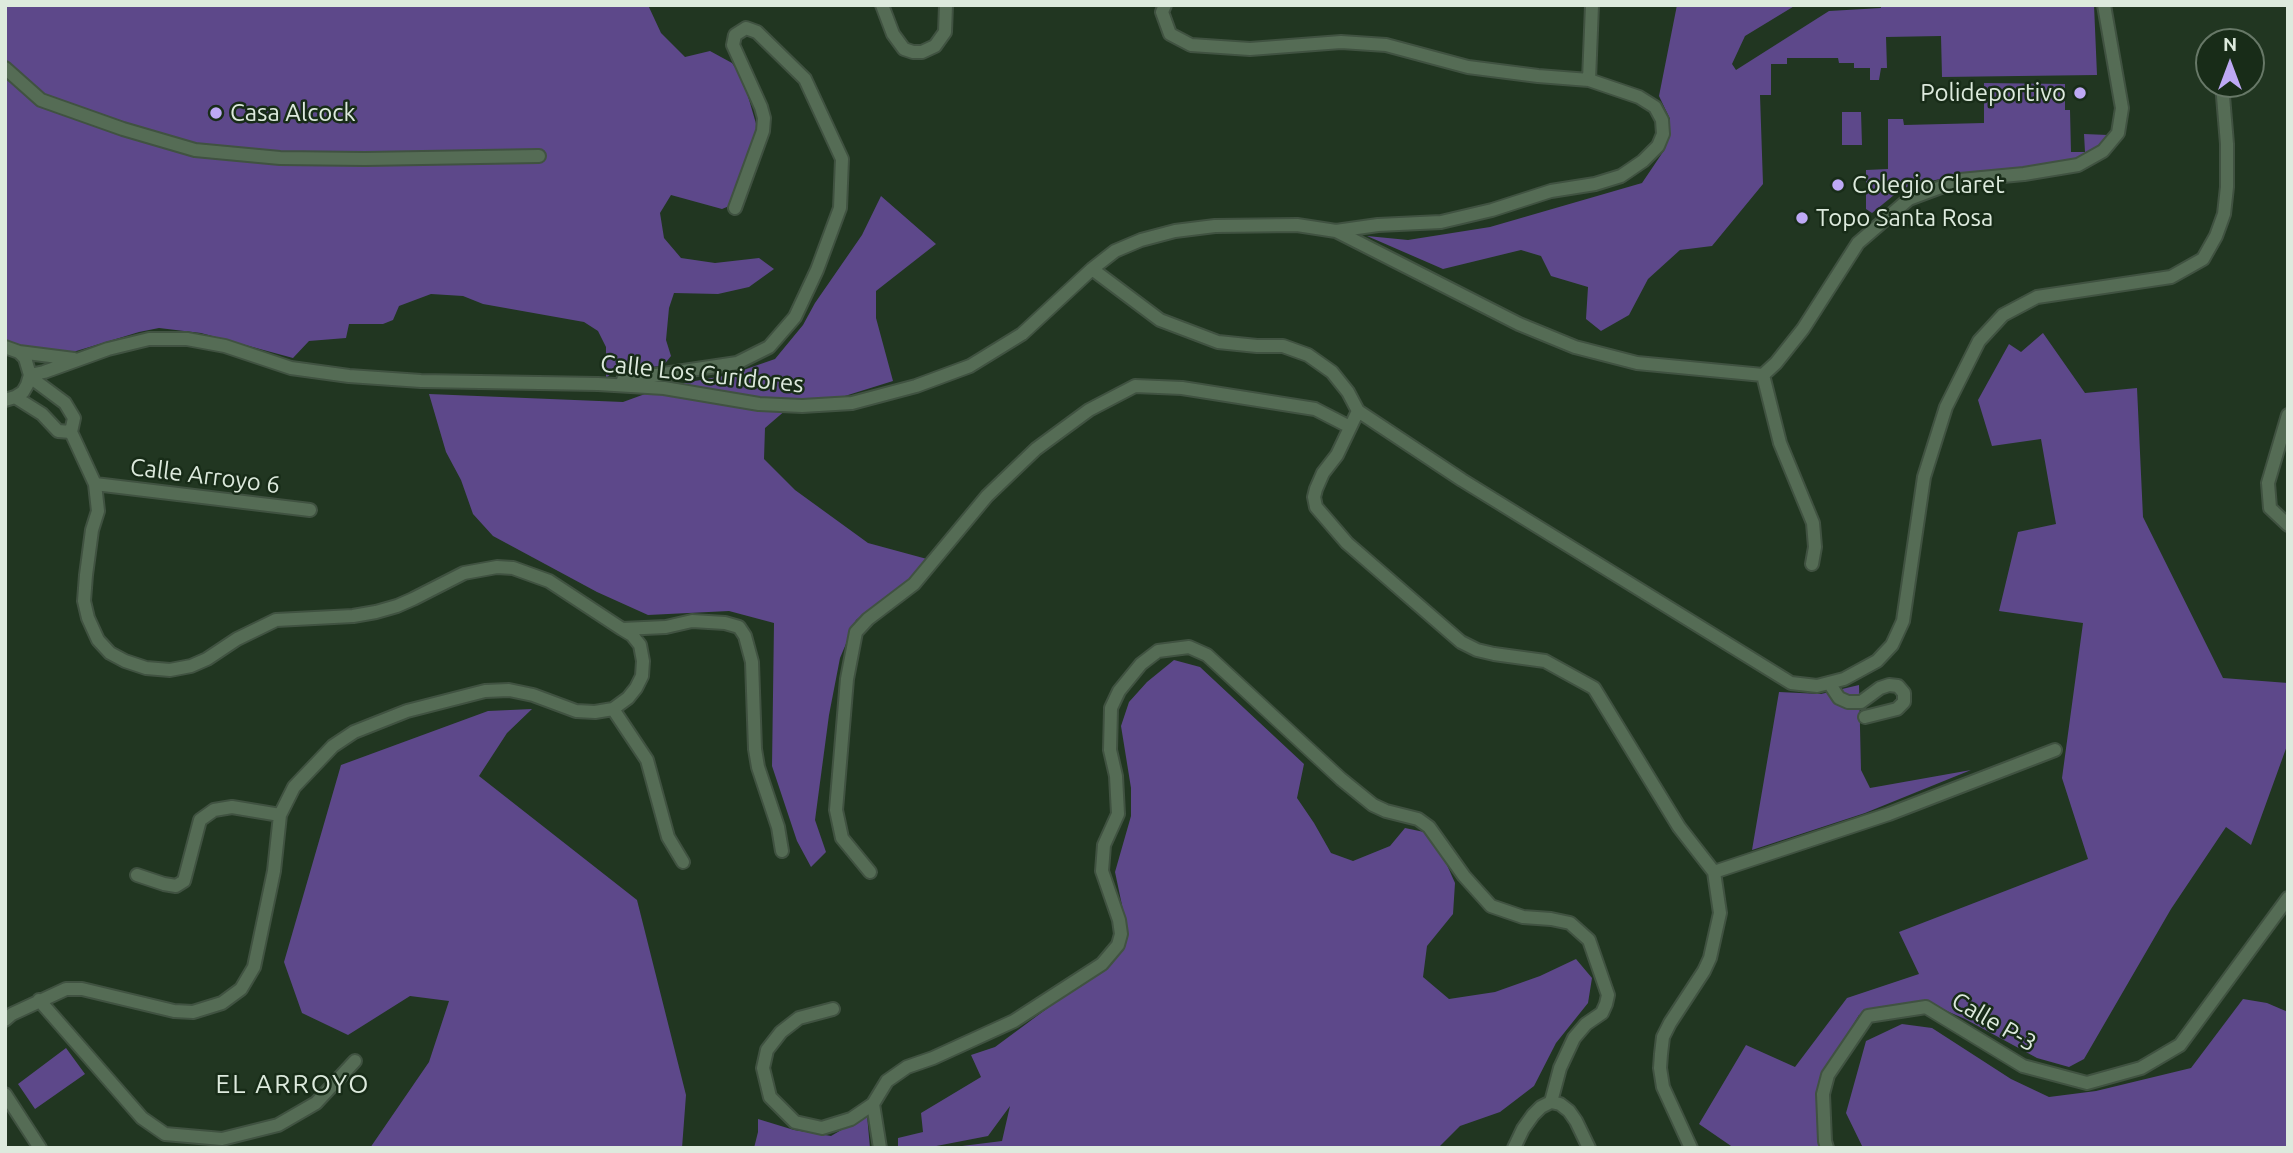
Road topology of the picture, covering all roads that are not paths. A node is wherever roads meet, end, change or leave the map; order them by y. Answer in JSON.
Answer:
{"nodes":[{"id":1,"x":882,"y":5,"type":"edge"},
{"id":2,"x":946,"y":5,"type":"edge"},
{"id":3,"x":1165,"y":5,"type":"edge"},
{"id":4,"x":1592,"y":5,"type":"edge"},
{"id":5,"x":2104,"y":5,"type":"edge"},
{"id":6,"x":5,"y":68,"type":"edge"},
{"id":7,"x":1589,"y":80,"type":"junction"},
{"id":8,"x":2223,"y":98,"type":"edge"},
{"id":9,"x":539,"y":156,"type":"dead end"},
{"id":10,"x":736,"y":208,"type":"dead end"},
{"id":11,"x":1336,"y":231,"type":"junction"},
{"id":12,"x":1092,"y":269,"type":"junction"},
{"id":13,"x":5,"y":348,"type":"edge"},
{"id":14,"x":19,"y":352,"type":"junction"},
{"id":15,"x":78,"y":360,"type":"junction"},
{"id":16,"x":1763,"y":375,"type":"junction"},
{"id":17,"x":30,"y":376,"type":"junction"},
{"id":18,"x":598,"y":384,"type":"junction"},
{"id":19,"x":10,"y":399,"type":"edge"},
{"id":20,"x":1358,"y":411,"type":"junction"},
{"id":21,"x":2288,"y":415,"type":"edge"},
{"id":22,"x":1350,"y":427,"type":"junction"},
{"id":23,"x":71,"y":432,"type":"junction"},
{"id":24,"x":95,"y":484,"type":"junction"},
{"id":25,"x":310,"y":510,"type":"dead end"},
{"id":26,"x":2288,"y":525,"type":"edge"},
{"id":27,"x":1812,"y":564,"type":"dead end"},
{"id":28,"x":622,"y":629,"type":"junction"},
{"id":29,"x":1829,"y":683,"type":"junction"},
{"id":30,"x":613,"y":709,"type":"junction"},
{"id":31,"x":1865,"y":718,"type":"dead end"},
{"id":32,"x":2055,"y":750,"type":"dead end"},
{"id":33,"x":280,"y":815,"type":"junction"},
{"id":34,"x":782,"y":851,"type":"dead end"},
{"id":35,"x":683,"y":862,"type":"dead end"},
{"id":36,"x":870,"y":872,"type":"dead end"},
{"id":37,"x":1714,"y":872,"type":"junction"},
{"id":38,"x":137,"y":875,"type":"dead end"},
{"id":39,"x":2288,"y":898,"type":"edge"},
{"id":40,"x":39,"y":1000,"type":"junction"},
{"id":41,"x":833,"y":1009,"type":"dead end"},
{"id":42,"x":5,"y":1020,"type":"edge"},
{"id":43,"x":355,"y":1061,"type":"dead end"},
{"id":44,"x":5,"y":1094,"type":"edge"},
{"id":45,"x":1551,"y":1102,"type":"junction"},
{"id":46,"x":873,"y":1104,"type":"junction"},
{"id":47,"x":40,"y":1148,"type":"edge"},
{"id":48,"x":880,"y":1148,"type":"edge"},
{"id":49,"x":1514,"y":1148,"type":"edge"},
{"id":50,"x":1589,"y":1148,"type":"edge"},
{"id":51,"x":1691,"y":1148,"type":"edge"},
{"id":52,"x":1827,"y":1148,"type":"edge"}],
"edges":[{"from":1,"to":2,"type":"street"},
{"from":3,"to":7,"type":"street","name":"Calle Los Curidores"},
{"from":4,"to":7,"type":"street"},
{"from":5,"to":16,"type":"street"},
{"from":6,"to":9,"type":"street"},
{"from":7,"to":11,"type":"street","name":"Calle Los Curidores"},
{"from":8,"to":29,"type":"street"},
{"from":10,"to":18,"type":"street"},
{"from":11,"to":12,"type":"street","name":"Calle Los Curidores"},
{"from":11,"to":16,"type":"street"},
{"from":12,"to":18,"type":"street","name":"Calle Los Curidores"},
{"from":12,"to":20,"type":"street"},
{"from":13,"to":14,"type":"street"},
{"from":14,"to":15,"type":"street"},
{"from":14,"to":17,"type":"street"},
{"from":15,"to":17,"type":"street","name":"Calle Los Curidores"},
{"from":15,"to":18,"type":"street","name":"Calle Los Curidores"},
{"from":16,"to":27,"type":"street"},
{"from":17,"to":19,"type":"street"},
{"from":17,"to":23,"type":"street"},
{"from":19,"to":23,"type":"street"},
{"from":20,"to":22,"type":"street"},
{"from":20,"to":29,"type":"street"},
{"from":21,"to":26,"type":"street"},
{"from":22,"to":36,"type":"street"},
{"from":22,"to":37,"type":"street"},
{"from":23,"to":24,"type":"street"},
{"from":24,"to":25,"type":"street","name":"Calle Arroyo 6"},
{"from":24,"to":28,"type":"street"},
{"from":28,"to":30,"type":"street"},
{"from":28,"to":34,"type":"street"},
{"from":29,"to":31,"type":"street"},
{"from":30,"to":33,"type":"street"},
{"from":30,"to":35,"type":"street"},
{"from":32,"to":37,"type":"street"},
{"from":33,"to":38,"type":"street"},
{"from":33,"to":40,"type":"street"},
{"from":37,"to":51,"type":"street"},
{"from":39,"to":52,"type":"street","name":"Calle P-3"},
{"from":40,"to":42,"type":"street"},
{"from":40,"to":43,"type":"street"},
{"from":41,"to":46,"type":"street"},
{"from":44,"to":47,"type":"street"},
{"from":45,"to":46,"type":"street"},
{"from":45,"to":49,"type":"street"},
{"from":45,"to":50,"type":"street"},
{"from":46,"to":48,"type":"street"}]}
